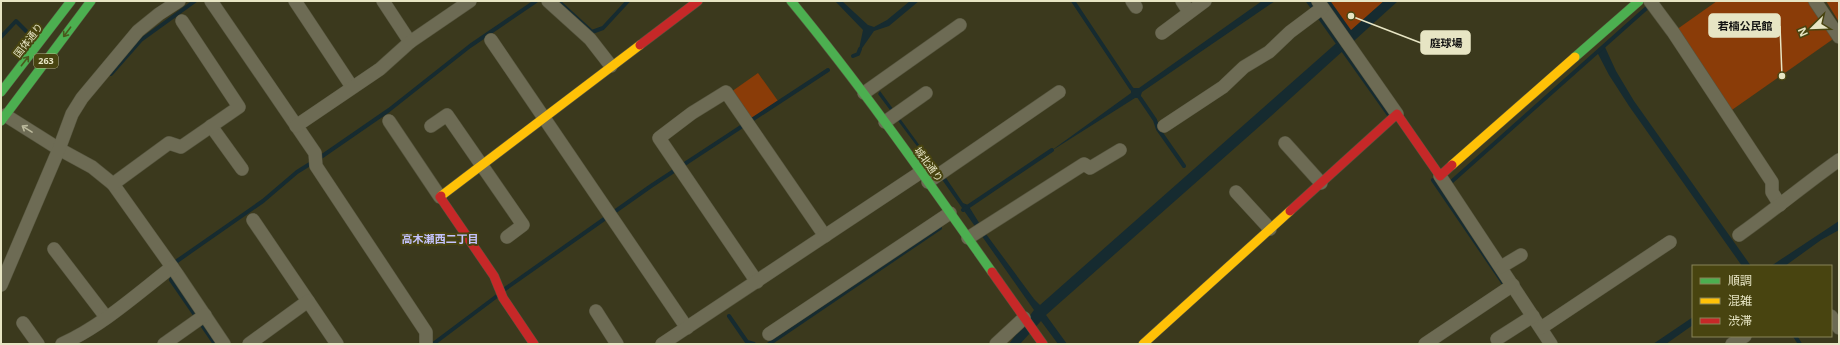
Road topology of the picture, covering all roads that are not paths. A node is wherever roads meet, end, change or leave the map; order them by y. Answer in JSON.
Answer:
{"nodes":[{"id":1,"x":71,"y":1,"type":"edge"},
{"id":2,"x":90,"y":1,"type":"edge"},
{"id":3,"x":179,"y":1,"type":"edge"},
{"id":4,"x":211,"y":1,"type":"edge"},
{"id":5,"x":295,"y":1,"type":"edge"},
{"id":6,"x":383,"y":1,"type":"edge"},
{"id":7,"x":470,"y":1,"type":"edge"},
{"id":8,"x":548,"y":1,"type":"edge"},
{"id":9,"x":698,"y":1,"type":"edge"},
{"id":10,"x":791,"y":1,"type":"edge"},
{"id":11,"x":1182,"y":1,"type":"edge"},
{"id":12,"x":1205,"y":1,"type":"edge"},
{"id":13,"x":1639,"y":1,"type":"edge"},
{"id":14,"x":1815,"y":1,"type":"edge"},
{"id":15,"x":1653,"y":5,"type":"edge"},
{"id":16,"x":1317,"y":8,"type":"edge"},
{"id":17,"x":1189,"y":12,"type":"junction"},
{"id":18,"x":182,"y":21,"type":"dead end"},
{"id":19,"x":960,"y":26,"type":"dead end"},
{"id":20,"x":1162,"y":33,"type":"dead end"},
{"id":21,"x":1839,"y":37,"type":"edge"},
{"id":22,"x":491,"y":40,"type":"dead end"},
{"id":23,"x":410,"y":42,"type":"junction"},
{"id":24,"x":611,"y":66,"type":"junction"},
{"id":25,"x":352,"y":87,"type":"junction"},
{"id":26,"x":1,"y":91,"type":"edge"},
{"id":27,"x":1059,"y":92,"type":"dead end"},
{"id":28,"x":864,"y":94,"type":"junction"},
{"id":29,"x":926,"y":94,"type":"dead end"},
{"id":30,"x":16,"y":101,"type":"junction"},
{"id":31,"x":545,"y":117,"type":"junction"},
{"id":32,"x":892,"y":117,"type":"junction"},
{"id":33,"x":3,"y":118,"type":"edge"},
{"id":34,"x":1393,"y":118,"type":"junction"},
{"id":35,"x":389,"y":121,"type":"dead end"},
{"id":36,"x":211,"y":126,"type":"junction"},
{"id":37,"x":296,"y":126,"type":"junction"},
{"id":38,"x":431,"y":126,"type":"dead end"},
{"id":39,"x":1164,"y":126,"type":"dead end"},
{"id":40,"x":1285,"y":143,"type":"dead end"},
{"id":41,"x":54,"y":146,"type":"junction"},
{"id":42,"x":1120,"y":150,"type":"dead end"},
{"id":43,"x":1839,"y":160,"type":"edge"},
{"id":44,"x":482,"y":165,"type":"junction"},
{"id":45,"x":242,"y":169,"type":"dead end"},
{"id":46,"x":932,"y":175,"type":"junction"},
{"id":47,"x":1440,"y":176,"type":"junction"},
{"id":48,"x":1321,"y":183,"type":"junction"},
{"id":49,"x":113,"y":184,"type":"junction"},
{"id":50,"x":1236,"y":192,"type":"dead end"},
{"id":51,"x":440,"y":197,"type":"junction"},
{"id":52,"x":1780,"y":206,"type":"junction"},
{"id":53,"x":950,"y":213,"type":"junction"},
{"id":54,"x":253,"y":220,"type":"dead end"},
{"id":55,"x":1270,"y":229,"type":"junction"},
{"id":56,"x":976,"y":232,"type":"junction"},
{"id":57,"x":1739,"y":235,"type":"dead end"},
{"id":58,"x":825,"y":236,"type":"junction"},
{"id":59,"x":507,"y":237,"type":"dead end"},
{"id":60,"x":1670,"y":242,"type":"dead end"},
{"id":61,"x":54,"y":249,"type":"dead end"},
{"id":62,"x":1521,"y":255,"type":"dead end"},
{"id":63,"x":1501,"y":267,"type":"junction"},
{"id":64,"x":175,"y":271,"type":"junction"},
{"id":65,"x":757,"y":282,"type":"junction"},
{"id":66,"x":1,"y":285,"type":"edge"},
{"id":67,"x":1508,"y":288,"type":"junction"},
{"id":68,"x":308,"y":301,"type":"junction"},
{"id":69,"x":596,"y":311,"type":"dead end"},
{"id":70,"x":106,"y":317,"type":"junction"},
{"id":71,"x":200,"y":318,"type":"junction"},
{"id":72,"x":1024,"y":318,"type":"junction"},
{"id":73,"x":1528,"y":318,"type":"junction"},
{"id":74,"x":1832,"y":318,"type":"edge"},
{"id":75,"x":23,"y":323,"type":"dead end"},
{"id":76,"x":687,"y":328,"type":"junction"},
{"id":77,"x":1541,"y":328,"type":"junction"},
{"id":78,"x":1839,"y":328,"type":"edge"},
{"id":79,"x":769,"y":334,"type":"dead end"},
{"id":80,"x":1743,"y":337,"type":"edge"},
{"id":81,"x":1498,"y":339,"type":"dead end"},
{"id":82,"x":38,"y":344,"type":"edge"},
{"id":83,"x":62,"y":344,"type":"edge"},
{"id":84,"x":164,"y":344,"type":"edge"},
{"id":85,"x":224,"y":344,"type":"edge"},
{"id":86,"x":249,"y":344,"type":"edge"},
{"id":87,"x":337,"y":344,"type":"edge"},
{"id":88,"x":426,"y":344,"type":"edge"},
{"id":89,"x":534,"y":344,"type":"edge"},
{"id":90,"x":617,"y":344,"type":"edge"},
{"id":91,"x":662,"y":344,"type":"edge"},
{"id":92,"x":996,"y":344,"type":"edge"},
{"id":93,"x":1043,"y":344,"type":"edge"},
{"id":94,"x":1143,"y":344,"type":"edge"},
{"id":95,"x":1425,"y":344,"type":"edge"},
{"id":96,"x":1551,"y":344,"type":"edge"},
{"id":97,"x":1732,"y":344,"type":"edge"}],
"edges":[{"from":26,"to":1,"type":"main road","name":"国体通り","number":"263","one_way":true},
{"from":2,"to":30,"type":"main road","number":"263","one_way":true},
{"from":3,"to":41,"type":"street"},
{"from":4,"to":37,"type":"street"},
{"from":5,"to":25,"type":"street"},
{"from":6,"to":23,"type":"street"},
{"from":7,"to":23,"type":"street"},
{"from":8,"to":24,"type":"street"},
{"from":9,"to":24,"type":"main road"},
{"from":10,"to":28,"type":"main road","name":"城北通り"},
{"from":11,"to":17,"type":"street"},
{"from":12,"to":17,"type":"street"},
{"from":13,"to":47,"type":"main road"},
{"from":14,"to":21,"type":"street"},
{"from":15,"to":52,"type":"street"},
{"from":16,"to":34,"type":"street"},
{"from":16,"to":39,"type":"street"},
{"from":17,"to":20,"type":"street"},
{"from":18,"to":36,"type":"street"},
{"from":19,"to":28,"type":"street"},
{"from":22,"to":31,"type":"street"},
{"from":23,"to":25,"type":"street"},
{"from":24,"to":31,"type":"main road"},
{"from":25,"to":37,"type":"street"},
{"from":26,"to":30,"type":"street"},
{"from":27,"to":46,"type":"street"},
{"from":28,"to":32,"type":"main road","name":"城北通り"},
{"from":29,"to":32,"type":"street"},
{"from":30,"to":33,"type":"main road","number":"263"},
{"from":31,"to":44,"type":"main road"},
{"from":31,"to":76,"type":"street"},
{"from":32,"to":46,"type":"main road","name":"城北通り"},
{"from":41,"to":33,"type":"street","one_way":true},
{"from":34,"to":47,"type":"main road"},
{"from":34,"to":48,"type":"main road"},
{"from":35,"to":51,"type":"street"},
{"from":36,"to":45,"type":"street"},
{"from":36,"to":49,"type":"street"},
{"from":37,"to":88,"type":"street"},
{"from":38,"to":44,"type":"street"},
{"from":40,"to":48,"type":"street"},
{"from":41,"to":49,"type":"street"},
{"from":41,"to":66,"type":"street"},
{"from":42,"to":56,"type":"street"},
{"from":43,"to":52,"type":"street"},
{"from":44,"to":51,"type":"main road"},
{"from":44,"to":59,"type":"street"},
{"from":46,"to":53,"type":"main road","name":"城北通り"},
{"from":46,"to":58,"type":"street"},
{"from":47,"to":63,"type":"street"},
{"from":48,"to":55,"type":"main road"},
{"from":49,"to":64,"type":"street"},
{"from":50,"to":55,"type":"street"},
{"from":51,"to":89,"type":"main road"},
{"from":52,"to":57,"type":"street"},
{"from":53,"to":56,"type":"main road","name":"城北通り"},
{"from":53,"to":79,"type":"street"},
{"from":54,"to":68,"type":"street"},
{"from":55,"to":94,"type":"main road"},
{"from":56,"to":72,"type":"main road","name":"城北通り"},
{"from":58,"to":65,"type":"street"},
{"from":58,"to":65,"type":"street"},
{"from":60,"to":77,"type":"street"},
{"from":61,"to":70,"type":"street"},
{"from":62,"to":63,"type":"street"},
{"from":63,"to":67,"type":"street"},
{"from":64,"to":70,"type":"street"},
{"from":64,"to":71,"type":"street"},
{"from":65,"to":76,"type":"street"},
{"from":67,"to":73,"type":"street"},
{"from":67,"to":95,"type":"street"},
{"from":68,"to":86,"type":"street"},
{"from":68,"to":87,"type":"street"},
{"from":69,"to":90,"type":"street"},
{"from":70,"to":83,"type":"street"},
{"from":71,"to":84,"type":"street"},
{"from":71,"to":85,"type":"street"},
{"from":72,"to":92,"type":"street"},
{"from":72,"to":93,"type":"main road","name":"城北通り"},
{"from":73,"to":77,"type":"street"},
{"from":73,"to":81,"type":"street"},
{"from":74,"to":78,"type":"street"},
{"from":75,"to":82,"type":"street"},
{"from":76,"to":91,"type":"street"},
{"from":77,"to":96,"type":"street"},
{"from":80,"to":97,"type":"street"}]}
